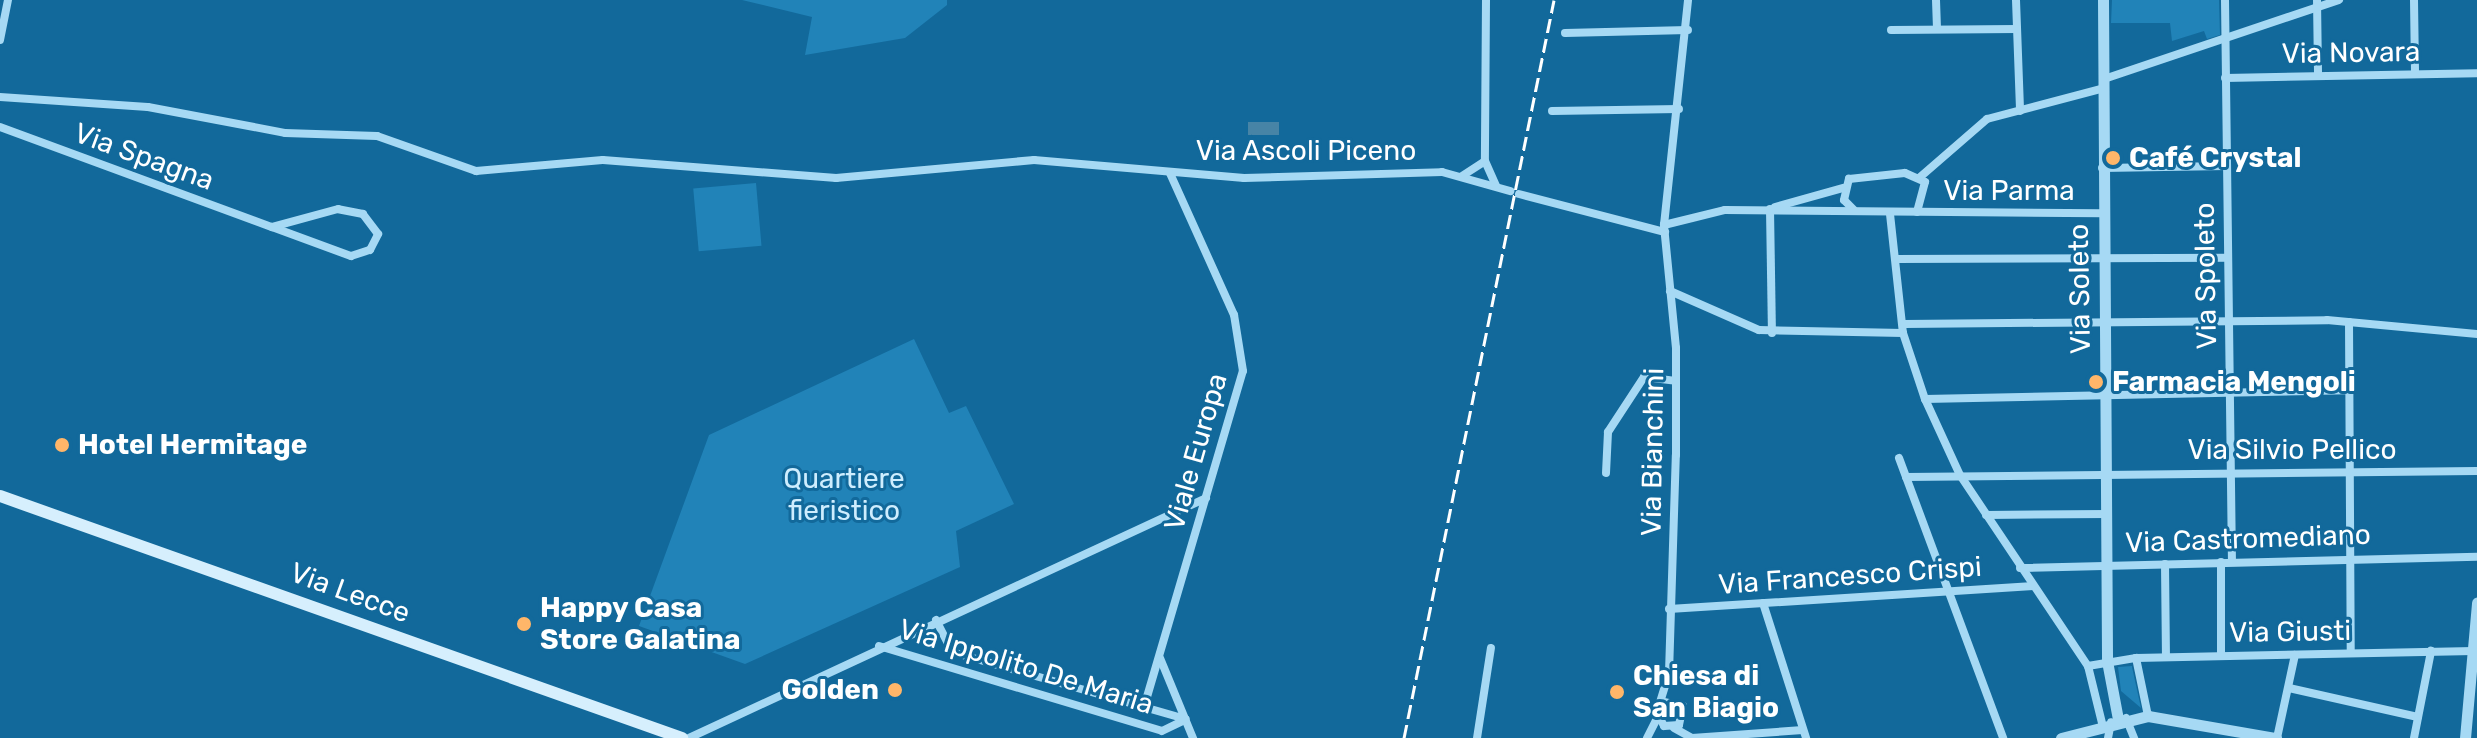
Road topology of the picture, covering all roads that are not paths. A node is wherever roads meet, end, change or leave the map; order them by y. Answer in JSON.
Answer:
{"nodes":[{"id":1,"x":8,"y":0,"type":"edge"},
{"id":2,"x":1486,"y":0,"type":"edge"},
{"id":3,"x":1688,"y":0,"type":"edge"},
{"id":4,"x":1936,"y":0,"type":"edge"},
{"id":5,"x":2016,"y":0,"type":"edge"},
{"id":6,"x":2103,"y":0,"type":"edge"},
{"id":7,"x":2225,"y":0,"type":"edge"},
{"id":8,"x":2339,"y":0,"type":"edge"},
{"id":9,"x":2414,"y":0,"type":"edge"},
{"id":10,"x":2317,"y":3,"type":"edge"},
{"id":11,"x":1937,"y":28,"type":"junction"},
{"id":12,"x":2017,"y":29,"type":"junction"},
{"id":13,"x":1688,"y":30,"type":"junction"},
{"id":14,"x":1891,"y":30,"type":"dead end"},
{"id":15,"x":1565,"y":33,"type":"dead end"},
{"id":16,"x":2226,"y":39,"type":"junction"},
{"id":17,"x":0,"y":40,"type":"edge"},
{"id":18,"x":2415,"y":73,"type":"junction"},
{"id":19,"x":2477,"y":73,"type":"edge"},
{"id":20,"x":2318,"y":75,"type":"junction"},
{"id":21,"x":2225,"y":78,"type":"junction"},
{"id":22,"x":2104,"y":84,"type":"junction"},
{"id":23,"x":0,"y":97,"type":"edge"},
{"id":24,"x":1679,"y":109,"type":"junction"},
{"id":25,"x":1552,"y":111,"type":"dead end"},
{"id":26,"x":2020,"y":111,"type":"junction"},
{"id":27,"x":0,"y":127,"type":"edge"},
{"id":28,"x":1485,"y":161,"type":"junction"},
{"id":29,"x":2227,"y":166,"type":"junction"},
{"id":30,"x":2102,"y":168,"type":"junction"},
{"id":31,"x":1170,"y":173,"type":"junction"},
{"id":32,"x":1462,"y":176,"type":"junction"},
{"id":33,"x":1919,"y":178,"type":"junction"},
{"id":34,"x":1496,"y":186,"type":"junction"},
{"id":35,"x":1843,"y":188,"type":"junction"},
{"id":36,"x":1770,"y":209,"type":"junction"},
{"id":37,"x":1854,"y":210,"type":"junction"},
{"id":38,"x":1917,"y":212,"type":"junction"},
{"id":39,"x":2102,"y":213,"type":"junction"},
{"id":40,"x":1890,"y":214,"type":"junction"},
{"id":41,"x":272,"y":227,"type":"junction"},
{"id":42,"x":1665,"y":228,"type":"junction"},
{"id":43,"x":2104,"y":258,"type":"junction"},
{"id":44,"x":2228,"y":258,"type":"junction"},
{"id":45,"x":1896,"y":259,"type":"junction"},
{"id":46,"x":1670,"y":291,"type":"junction"},
{"id":47,"x":2229,"y":321,"type":"junction"},
{"id":48,"x":2105,"y":322,"type":"junction"},
{"id":49,"x":2349,"y":322,"type":"junction"},
{"id":50,"x":1903,"y":328,"type":"junction"},
{"id":51,"x":1772,"y":333,"type":"junction"},
{"id":52,"x":2477,"y":334,"type":"edge"},
{"id":53,"x":1676,"y":381,"type":"junction"},
{"id":54,"x":2347,"y":390,"type":"junction"},
{"id":55,"x":2229,"y":391,"type":"junction"},
{"id":56,"x":2106,"y":394,"type":"junction"},
{"id":57,"x":1925,"y":399,"type":"junction"},
{"id":58,"x":1899,"y":458,"type":"dead end"},
{"id":59,"x":2477,"y":471,"type":"edge"},
{"id":60,"x":2231,"y":472,"type":"junction"},
{"id":61,"x":2348,"y":472,"type":"junction"},
{"id":62,"x":1606,"y":473,"type":"dead end"},
{"id":63,"x":1960,"y":475,"type":"junction"},
{"id":64,"x":2108,"y":475,"type":"junction"},
{"id":65,"x":1906,"y":477,"type":"junction"},
{"id":66,"x":0,"y":496,"type":"edge"},
{"id":67,"x":1206,"y":498,"type":"junction"},
{"id":68,"x":2108,"y":514,"type":"junction"},
{"id":69,"x":1986,"y":515,"type":"junction"},
{"id":70,"x":2477,"y":557,"type":"edge"},
{"id":71,"x":2350,"y":558,"type":"junction"},
{"id":72,"x":2232,"y":561,"type":"junction"},
{"id":73,"x":2221,"y":562,"type":"junction"},
{"id":74,"x":2165,"y":564,"type":"junction"},
{"id":75,"x":2109,"y":565,"type":"junction"},
{"id":76,"x":2020,"y":568,"type":"junction"},
{"id":77,"x":2033,"y":586,"type":"junction"},
{"id":78,"x":1951,"y":592,"type":"junction"},
{"id":79,"x":1763,"y":603,"type":"junction"},
{"id":80,"x":2477,"y":603,"type":"edge"},
{"id":81,"x":1669,"y":609,"type":"junction"},
{"id":82,"x":936,"y":620,"type":"junction"},
{"id":83,"x":878,"y":645,"type":"junction"},
{"id":84,"x":1491,"y":648,"type":"dead end"},
{"id":85,"x":2431,"y":651,"type":"junction"},
{"id":86,"x":2474,"y":651,"type":"junction"},
{"id":87,"x":952,"y":652,"type":"junction"},
{"id":88,"x":2351,"y":653,"type":"junction"},
{"id":89,"x":2295,"y":655,"type":"junction"},
{"id":90,"x":2221,"y":656,"type":"junction"},
{"id":91,"x":1160,"y":657,"type":"junction"},
{"id":92,"x":2166,"y":657,"type":"junction"},
{"id":93,"x":2136,"y":658,"type":"junction"},
{"id":94,"x":2107,"y":661,"type":"junction"},
{"id":95,"x":2088,"y":666,"type":"junction"},
{"id":96,"x":947,"y":667,"type":"junction"},
{"id":97,"x":1669,"y":673,"type":"junction"},
{"id":98,"x":2475,"y":674,"type":"edge"},
{"id":99,"x":2289,"y":688,"type":"junction"},
{"id":100,"x":1664,"y":702,"type":"junction"},
{"id":101,"x":1680,"y":703,"type":"junction"},
{"id":102,"x":1144,"y":707,"type":"junction"},
{"id":103,"x":1685,"y":716,"type":"junction"},
{"id":104,"x":2148,"y":716,"type":"junction"},
{"id":105,"x":2418,"y":717,"type":"junction"},
{"id":106,"x":1657,"y":718,"type":"junction"},
{"id":107,"x":1186,"y":719,"type":"junction"},
{"id":108,"x":2114,"y":720,"type":"junction"},
{"id":109,"x":1672,"y":728,"type":"junction"},
{"id":110,"x":1164,"y":734,"type":"edge"},
{"id":111,"x":1805,"y":734,"type":"edge"},
{"id":112,"x":682,"y":738,"type":"edge"},
{"id":113,"x":689,"y":738,"type":"edge"},
{"id":114,"x":1193,"y":738,"type":"edge"},
{"id":115,"x":1477,"y":738,"type":"edge"},
{"id":116,"x":1649,"y":738,"type":"edge"},
{"id":117,"x":1692,"y":738,"type":"edge"},
{"id":118,"x":2003,"y":738,"type":"edge"},
{"id":119,"x":2061,"y":738,"type":"edge"},
{"id":120,"x":2108,"y":738,"type":"edge"},
{"id":121,"x":2134,"y":738,"type":"edge"},
{"id":122,"x":2277,"y":738,"type":"edge"},
{"id":123,"x":2414,"y":738,"type":"edge"},
{"id":124,"x":2465,"y":738,"type":"edge"}],
"edges":[{"from":1,"to":17,"type":"street"},
{"from":2,"to":28,"type":"street"},
{"from":3,"to":13,"type":"street","name":"Via Bianchini"},
{"from":4,"to":11,"type":"street"},
{"from":5,"to":12,"type":"street"},
{"from":6,"to":22,"type":"street","name":"Via Soleto"},
{"from":7,"to":16,"type":"street","name":"Via Spoleto"},
{"from":8,"to":10,"type":"street"},
{"from":9,"to":18,"type":"street"},
{"from":10,"to":16,"type":"street"},
{"from":10,"to":20,"type":"street"},
{"from":11,"to":12,"type":"street"},
{"from":11,"to":14,"type":"street"},
{"from":12,"to":26,"type":"street"},
{"from":13,"to":15,"type":"street"},
{"from":13,"to":24,"type":"street","name":"Via Bianchini"},
{"from":16,"to":21,"type":"street","name":"Via Spoleto"},
{"from":16,"to":22,"type":"street"},
{"from":18,"to":19,"type":"street","name":"Via Novara"},
{"from":18,"to":20,"type":"street","name":"Via Novara"},
{"from":20,"to":21,"type":"street","name":"Via Novara"},
{"from":21,"to":29,"type":"street","name":"Via Spoleto"},
{"from":22,"to":26,"type":"street"},
{"from":22,"to":30,"type":"street","name":"Via Soleto"},
{"from":23,"to":31,"type":"street","name":"Via Ascoli Piceno"},
{"from":24,"to":25,"type":"street"},
{"from":24,"to":42,"type":"street","name":"Via Bianchini"},
{"from":26,"to":33,"type":"street"},
{"from":27,"to":41,"type":"street","name":"Via Spagna"},
{"from":28,"to":32,"type":"street"},
{"from":28,"to":34,"type":"street"},
{"from":29,"to":30,"type":"street"},
{"from":29,"to":44,"type":"street","name":"Via Spoleto"},
{"from":30,"to":39,"type":"street","name":"Via Soleto"},
{"from":31,"to":32,"type":"street","name":"Via Ascoli Piceno"},
{"from":31,"to":67,"type":"street","name":"Viale Europa"},
{"from":32,"to":34,"type":"street","name":"Via Ascoli Piceno"},
{"from":33,"to":35,"type":"street"},
{"from":33,"to":38,"type":"street"},
{"from":34,"to":42,"type":"street","name":"Via Ascoli Piceno"},
{"from":35,"to":36,"type":"street"},
{"from":35,"to":37,"type":"street"},
{"from":36,"to":37,"type":"street","name":"Via Parma"},
{"from":36,"to":42,"type":"street"},
{"from":36,"to":51,"type":"street"},
{"from":37,"to":40,"type":"street","name":"Via Parma"},
{"from":38,"to":39,"type":"street","name":"Via Parma"},
{"from":38,"to":40,"type":"street","name":"Via Parma"},
{"from":39,"to":43,"type":"street","name":"Via Soleto"},
{"from":40,"to":45,"type":"street"},
{"from":41,"to":41,"type":"street","name":"Via Spagna"},
{"from":42,"to":46,"type":"street","name":"Via Bianchini"},
{"from":43,"to":44,"type":"street"},
{"from":43,"to":45,"type":"street"},
{"from":43,"to":48,"type":"street","name":"Via Soleto"},
{"from":44,"to":47,"type":"street","name":"Via Spoleto"},
{"from":45,"to":50,"type":"street"},
{"from":46,"to":51,"type":"street"},
{"from":46,"to":53,"type":"street","name":"Via Bianchini"},
{"from":47,"to":48,"type":"street"},
{"from":47,"to":49,"type":"street"},
{"from":47,"to":55,"type":"street","name":"Via Spoleto"},
{"from":48,"to":50,"type":"street"},
{"from":48,"to":56,"type":"street","name":"Via Soleto"},
{"from":49,"to":52,"type":"street"},
{"from":49,"to":54,"type":"street"},
{"from":50,"to":51,"type":"street"},
{"from":50,"to":57,"type":"street"},
{"from":53,"to":62,"type":"street"},
{"from":53,"to":81,"type":"street","name":"Via Bianchini"},
{"from":54,"to":55,"type":"street"},
{"from":54,"to":61,"type":"street"},
{"from":55,"to":56,"type":"street"},
{"from":55,"to":60,"type":"street","name":"Via Spoleto"},
{"from":56,"to":57,"type":"street"},
{"from":56,"to":64,"type":"street","name":"Via Soleto"},
{"from":57,"to":63,"type":"street"},
{"from":58,"to":65,"type":"street"},
{"from":59,"to":61,"type":"street","name":"Via Silvio Pellico"},
{"from":60,"to":61,"type":"street","name":"Via Silvio Pellico"},
{"from":60,"to":64,"type":"street","name":"Via Silvio Pellico"},
{"from":60,"to":72,"type":"street","name":"Via Spoleto"},
{"from":61,"to":71,"type":"street"},
{"from":63,"to":64,"type":"street","name":"Via Silvio Pellico"},
{"from":63,"to":65,"type":"street","name":"Via Silvio Pellico"},
{"from":63,"to":69,"type":"street"},
{"from":64,"to":68,"type":"street","name":"Via Soleto"},
{"from":65,"to":78,"type":"street"},
{"from":66,"to":112,"type":"main road","name":"Via Lecce"},
{"from":67,"to":82,"type":"street","name":"Via Ippolito De Maria"},
{"from":67,"to":91,"type":"street","name":"Viale Europa"},
{"from":68,"to":69,"type":"street"},
{"from":68,"to":75,"type":"street","name":"Via Soleto"},
{"from":69,"to":76,"type":"street"},
{"from":70,"to":71,"type":"street","name":"Via Castromediano"},
{"from":71,"to":72,"type":"street","name":"Via Castromediano"},
{"from":71,"to":88,"type":"street"},
{"from":72,"to":73,"type":"street","name":"Via Castromediano"},
{"from":73,"to":74,"type":"street","name":"Via Castromediano"},
{"from":73,"to":90,"type":"street"},
{"from":74,"to":75,"type":"street","name":"Via Castromediano"},
{"from":74,"to":92,"type":"street"},
{"from":75,"to":76,"type":"street","name":"Via Castromediano"},
{"from":75,"to":94,"type":"street","name":"Via Soleto"},
{"from":76,"to":77,"type":"street"},
{"from":77,"to":78,"type":"street","name":"Via Francesco Crispi"},
{"from":77,"to":95,"type":"street"},
{"from":78,"to":79,"type":"street","name":"Via Francesco Crispi"},
{"from":78,"to":118,"type":"street"},
{"from":79,"to":81,"type":"street","name":"Via Francesco Crispi"},
{"from":79,"to":111,"type":"street"},
{"from":80,"to":86,"type":"street"},
{"from":81,"to":97,"type":"street","name":"Via Bianchini"},
{"from":82,"to":83,"type":"street","name":"Via Ippolito De Maria"},
{"from":82,"to":87,"type":"street","name":"Via Ippolito De Maria"},
{"from":83,"to":96,"type":"street","name":"Via Ippolito De Maria"},
{"from":83,"to":113,"type":"street","name":"Via Ippolito De Maria"},
{"from":84,"to":115,"type":"street"},
{"from":85,"to":86,"type":"street","name":"Via Giusti"},
{"from":85,"to":88,"type":"street","name":"Via Giusti"},
{"from":85,"to":105,"type":"street"},
{"from":86,"to":98,"type":"street"},
{"from":87,"to":96,"type":"street"},
{"from":87,"to":102,"type":"street","name":"Via Ippolito De Maria"},
{"from":88,"to":89,"type":"street","name":"Via Giusti"},
{"from":89,"to":90,"type":"street","name":"Via Giusti"},
{"from":89,"to":99,"type":"street"},
{"from":90,"to":92,"type":"street","name":"Via Giusti"},
{"from":91,"to":102,"type":"street","name":"Viale Europa"},
{"from":91,"to":107,"type":"street"},
{"from":92,"to":93,"type":"street","name":"Via Giusti"},
{"from":93,"to":94,"type":"street","name":"Via Giusti"},
{"from":93,"to":104,"type":"street"},
{"from":94,"to":95,"type":"street","name":"Via Giusti"},
{"from":94,"to":108,"type":"street","name":"Via Soleto"},
{"from":95,"to":108,"type":"street"},
{"from":96,"to":110,"type":"street","name":"Via Ippolito De Maria"},
{"from":97,"to":100,"type":"street"},
{"from":97,"to":101,"type":"street"},
{"from":98,"to":124,"type":"street"},
{"from":99,"to":105,"type":"street"},
{"from":99,"to":122,"type":"street"},
{"from":100,"to":101,"type":"street"},
{"from":100,"to":106,"type":"street"},
{"from":101,"to":103,"type":"street"},
{"from":102,"to":107,"type":"street","name":"Via Ippolito De Maria"},
{"from":103,"to":109,"type":"street"},
{"from":103,"to":117,"type":"street"},
{"from":104,"to":108,"type":"street"},
{"from":104,"to":122,"type":"street"},
{"from":105,"to":123,"type":"street"},
{"from":106,"to":109,"type":"street"},
{"from":106,"to":116,"type":"street"},
{"from":107,"to":110,"type":"street"},
{"from":107,"to":114,"type":"street"},
{"from":108,"to":119,"type":"street"},
{"from":108,"to":120,"type":"street"},
{"from":108,"to":121,"type":"street"},
{"from":109,"to":116,"type":"street"},
{"from":109,"to":117,"type":"street"},
{"from":111,"to":117,"type":"street"}]}
